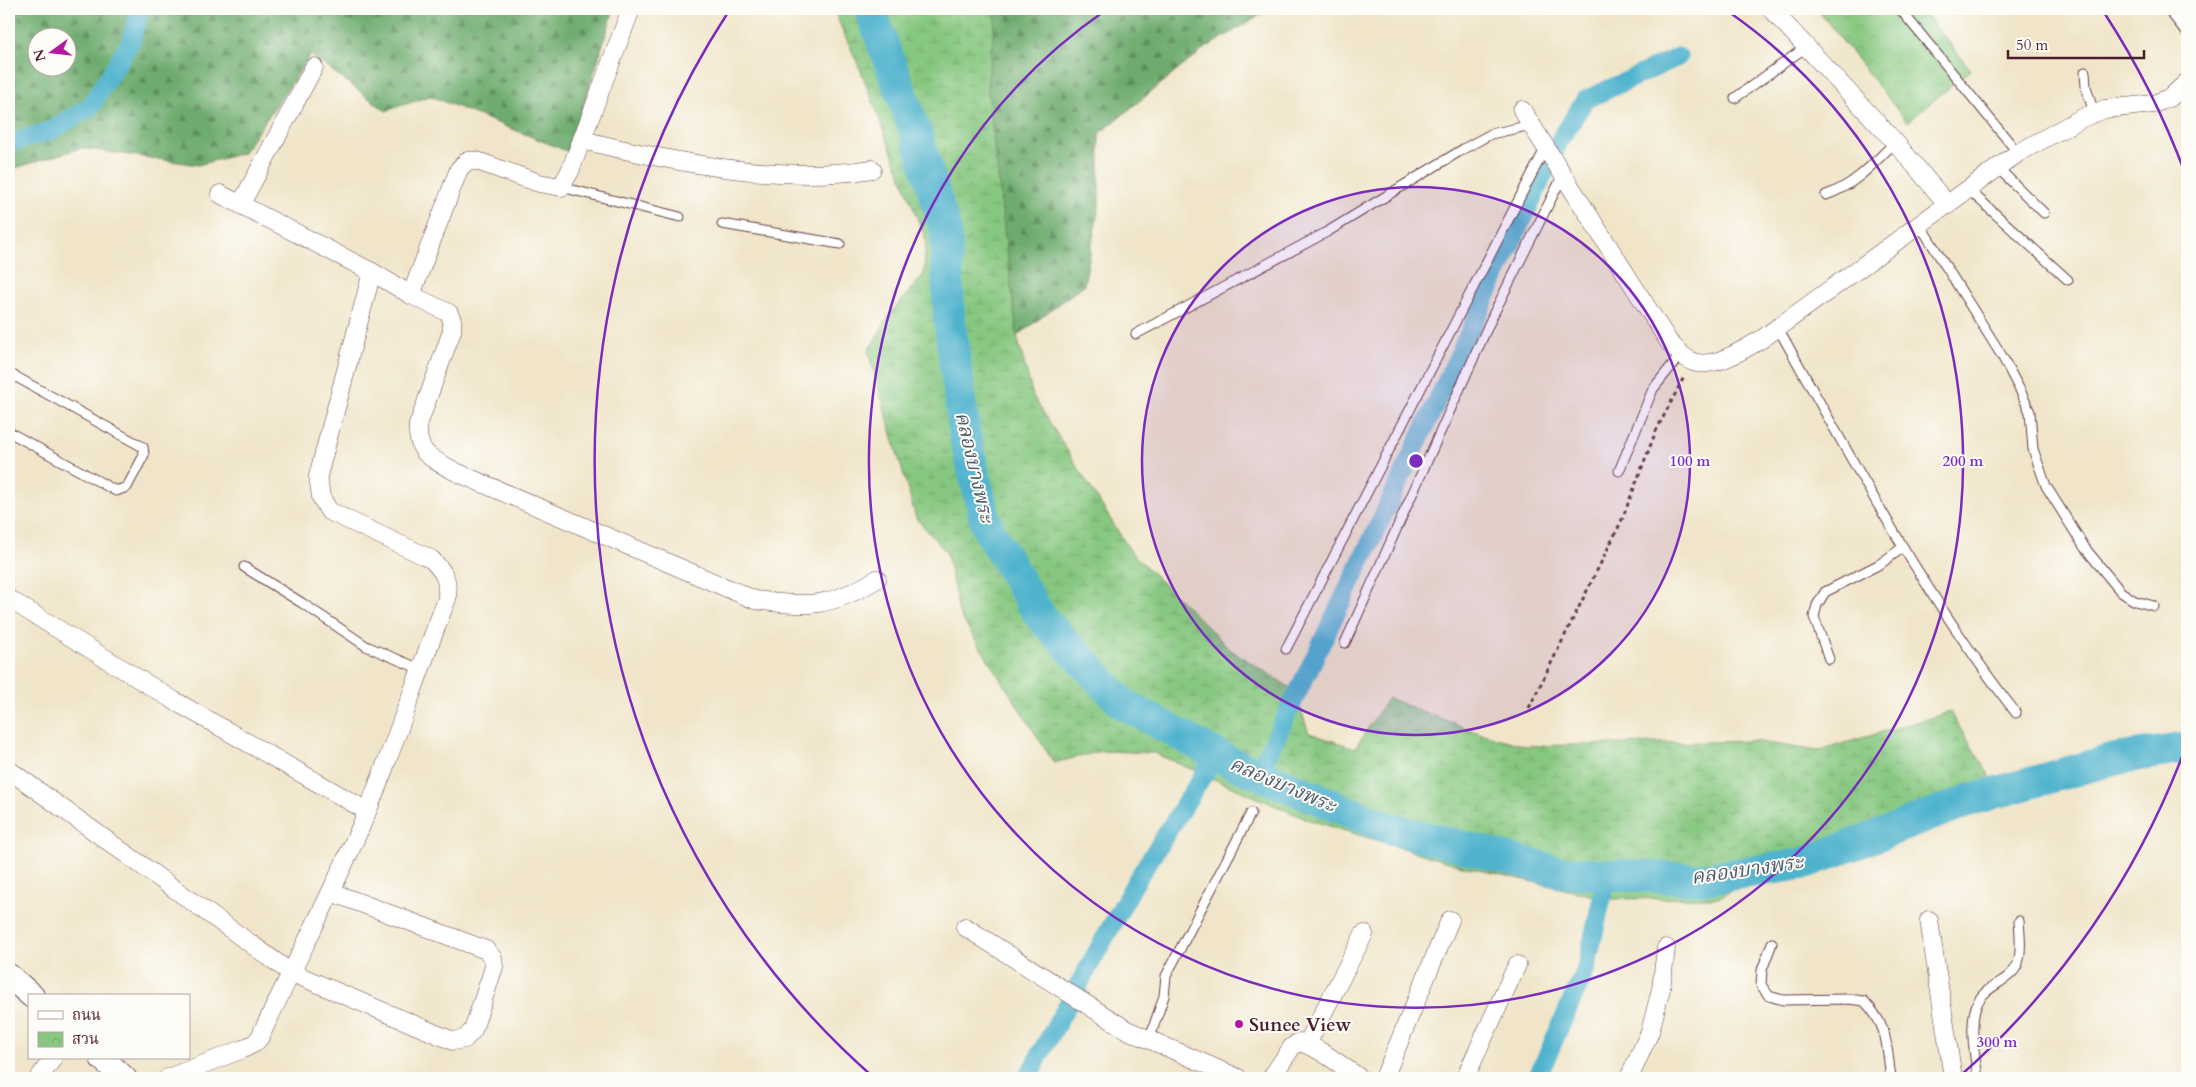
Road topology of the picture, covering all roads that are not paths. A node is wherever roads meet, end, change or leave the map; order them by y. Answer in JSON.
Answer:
{"nodes":[{"id":1,"x":631,"y":9,"type":"edge"},
{"id":2,"x":1771,"y":9,"type":"edge"},
{"id":3,"x":1900,"y":9,"type":"edge"},
{"id":4,"x":2168,"y":9,"type":"edge"},
{"id":5,"x":2187,"y":33,"type":"edge"},
{"id":6,"x":1806,"y":47,"type":"junction"},
{"id":7,"x":314,"y":67,"type":"dead end"},
{"id":8,"x":2085,"y":72,"type":"dead end"},
{"id":9,"x":2187,"y":82,"type":"edge"},
{"id":10,"x":1735,"y":98,"type":"dead end"},
{"id":11,"x":1522,"y":110,"type":"dead end"},
{"id":12,"x":2094,"y":113,"type":"junction"},
{"id":13,"x":1531,"y":125,"type":"junction"},
{"id":14,"x":582,"y":140,"type":"junction"},
{"id":15,"x":1895,"y":142,"type":"junction"},
{"id":16,"x":1546,"y":147,"type":"junction"},
{"id":17,"x":2018,"y":153,"type":"junction"},
{"id":18,"x":1998,"y":168,"type":"junction"},
{"id":19,"x":872,"y":169,"type":"dead end"},
{"id":20,"x":1563,"y":175,"type":"junction"},
{"id":21,"x":561,"y":187,"type":"junction"},
{"id":22,"x":1969,"y":190,"type":"junction"},
{"id":23,"x":220,"y":194,"type":"dead end"},
{"id":24,"x":1826,"y":194,"type":"dead end"},
{"id":25,"x":240,"y":204,"type":"junction"},
{"id":26,"x":1948,"y":205,"type":"junction"},
{"id":27,"x":2044,"y":213,"type":"dead end"},
{"id":28,"x":680,"y":217,"type":"dead end"},
{"id":29,"x":722,"y":224,"type":"dead end"},
{"id":30,"x":1920,"y":225,"type":"junction"},
{"id":31,"x":840,"y":244,"type":"dead end"},
{"id":32,"x":372,"y":272,"type":"junction"},
{"id":33,"x":2068,"y":280,"type":"dead end"},
{"id":34,"x":411,"y":295,"type":"junction"},
{"id":35,"x":1778,"y":328,"type":"junction"},
{"id":36,"x":1136,"y":334,"type":"dead end"},
{"id":37,"x":1687,"y":358,"type":"junction"},
{"id":38,"x":9,"y":373,"type":"edge"},
{"id":39,"x":9,"y":432,"type":"edge"},
{"id":40,"x":1619,"y":471,"type":"dead end"},
{"id":41,"x":1902,"y":548,"type":"junction"},
{"id":42,"x":244,"y":567,"type":"dead end"},
{"id":43,"x":877,"y":579,"type":"dead end"},
{"id":44,"x":9,"y":598,"type":"edge"},
{"id":45,"x":2154,"y":606,"type":"dead end"},
{"id":46,"x":1345,"y":643,"type":"dead end"},
{"id":47,"x":1286,"y":649,"type":"dead end"},
{"id":48,"x":1829,"y":659,"type":"dead end"},
{"id":49,"x":420,"y":669,"type":"junction"},
{"id":50,"x":2016,"y":713,"type":"dead end"},
{"id":51,"x":9,"y":770,"type":"edge"},
{"id":52,"x":367,"y":811,"type":"junction"},
{"id":53,"x":1251,"y":813,"type":"dead end"},
{"id":54,"x":331,"y":892,"type":"junction"},
{"id":55,"x":1450,"y":920,"type":"dead end"},
{"id":56,"x":1929,"y":920,"type":"dead end"},
{"id":57,"x":2019,"y":921,"type":"dead end"},
{"id":58,"x":965,"y":928,"type":"dead end"},
{"id":59,"x":1364,"y":934,"type":"dead end"},
{"id":60,"x":1772,"y":943,"type":"dead end"},
{"id":61,"x":1666,"y":948,"type":"dead end"},
{"id":62,"x":1517,"y":965,"type":"dead end"},
{"id":63,"x":290,"y":972,"type":"junction"},
{"id":64,"x":9,"y":976,"type":"edge"},
{"id":65,"x":30,"y":994,"type":"edge"},
{"id":66,"x":1149,"y":1040,"type":"junction"},
{"id":67,"x":1307,"y":1044,"type":"junction"},
{"id":68,"x":52,"y":1060,"type":"edge"},
{"id":69,"x":104,"y":1060,"type":"edge"},
{"id":70,"x":1202,"y":1072,"type":"edge"},
{"id":71,"x":39,"y":1078,"type":"edge"},
{"id":72,"x":124,"y":1078,"type":"edge"},
{"id":73,"x":168,"y":1078,"type":"edge"},
{"id":74,"x":1238,"y":1078,"type":"edge"},
{"id":75,"x":1271,"y":1078,"type":"edge"},
{"id":76,"x":1360,"y":1078,"type":"edge"},
{"id":77,"x":1384,"y":1078,"type":"edge"},
{"id":78,"x":1465,"y":1078,"type":"edge"},
{"id":79,"x":1629,"y":1078,"type":"edge"},
{"id":80,"x":1891,"y":1078,"type":"edge"},
{"id":81,"x":1953,"y":1078,"type":"edge"},
{"id":82,"x":1978,"y":1078,"type":"edge"}],
"edges":[{"from":1,"to":14,"type":"street"},
{"from":2,"to":6,"type":"street"},
{"from":3,"to":17,"type":"lane"},
{"from":4,"to":5,"type":"lane"},
{"from":6,"to":10,"type":"lane"},
{"from":6,"to":15,"type":"street"},
{"from":7,"to":25,"type":"street"},
{"from":8,"to":12,"type":"lane"},
{"from":9,"to":12,"type":"street"},
{"from":11,"to":13,"type":"street"},
{"from":12,"to":17,"type":"street"},
{"from":13,"to":16,"type":"street"},
{"from":13,"to":36,"type":"lane"},
{"from":14,"to":19,"type":"street"},
{"from":14,"to":21,"type":"street"},
{"from":15,"to":24,"type":"lane"},
{"from":15,"to":26,"type":"street"},
{"from":16,"to":20,"type":"street"},
{"from":16,"to":47,"type":"lane"},
{"from":17,"to":18,"type":"street"},
{"from":18,"to":22,"type":"street"},
{"from":18,"to":27,"type":"lane"},
{"from":20,"to":37,"type":"street"},
{"from":20,"to":46,"type":"lane"},
{"from":21,"to":28,"type":"lane"},
{"from":21,"to":34,"type":"street"},
{"from":22,"to":26,"type":"street"},
{"from":22,"to":33,"type":"lane"},
{"from":23,"to":25,"type":"street"},
{"from":25,"to":32,"type":"street"},
{"from":26,"to":30,"type":"street"},
{"from":29,"to":31,"type":"lane"},
{"from":30,"to":35,"type":"street"},
{"from":30,"to":45,"type":"lane"},
{"from":32,"to":34,"type":"street"},
{"from":32,"to":49,"type":"street"},
{"from":34,"to":43,"type":"street"},
{"from":35,"to":37,"type":"street"},
{"from":35,"to":41,"type":"lane"},
{"from":37,"to":40,"type":"lane"},
{"from":38,"to":39,"type":"lane"},
{"from":41,"to":48,"type":"lane"},
{"from":41,"to":50,"type":"lane"},
{"from":42,"to":49,"type":"lane"},
{"from":44,"to":52,"type":"street"},
{"from":49,"to":52,"type":"street"},
{"from":51,"to":63,"type":"street"},
{"from":52,"to":54,"type":"street"},
{"from":53,"to":66,"type":"lane"},
{"from":54,"to":63,"type":"street"},
{"from":54,"to":63,"type":"street"},
{"from":55,"to":77,"type":"street"},
{"from":56,"to":81,"type":"street"},
{"from":57,"to":82,"type":"lane"},
{"from":58,"to":66,"type":"street"},
{"from":59,"to":67,"type":"street"},
{"from":60,"to":80,"type":"lane"},
{"from":61,"to":79,"type":"street"},
{"from":62,"to":78,"type":"street"},
{"from":63,"to":73,"type":"street"},
{"from":64,"to":65,"type":"main road"},
{"from":66,"to":70,"type":"street"},
{"from":67,"to":75,"type":"street"},
{"from":67,"to":76,"type":"street"},
{"from":68,"to":71,"type":"street"},
{"from":69,"to":72,"type":"main road"},
{"from":70,"to":74,"type":"street"}]}
